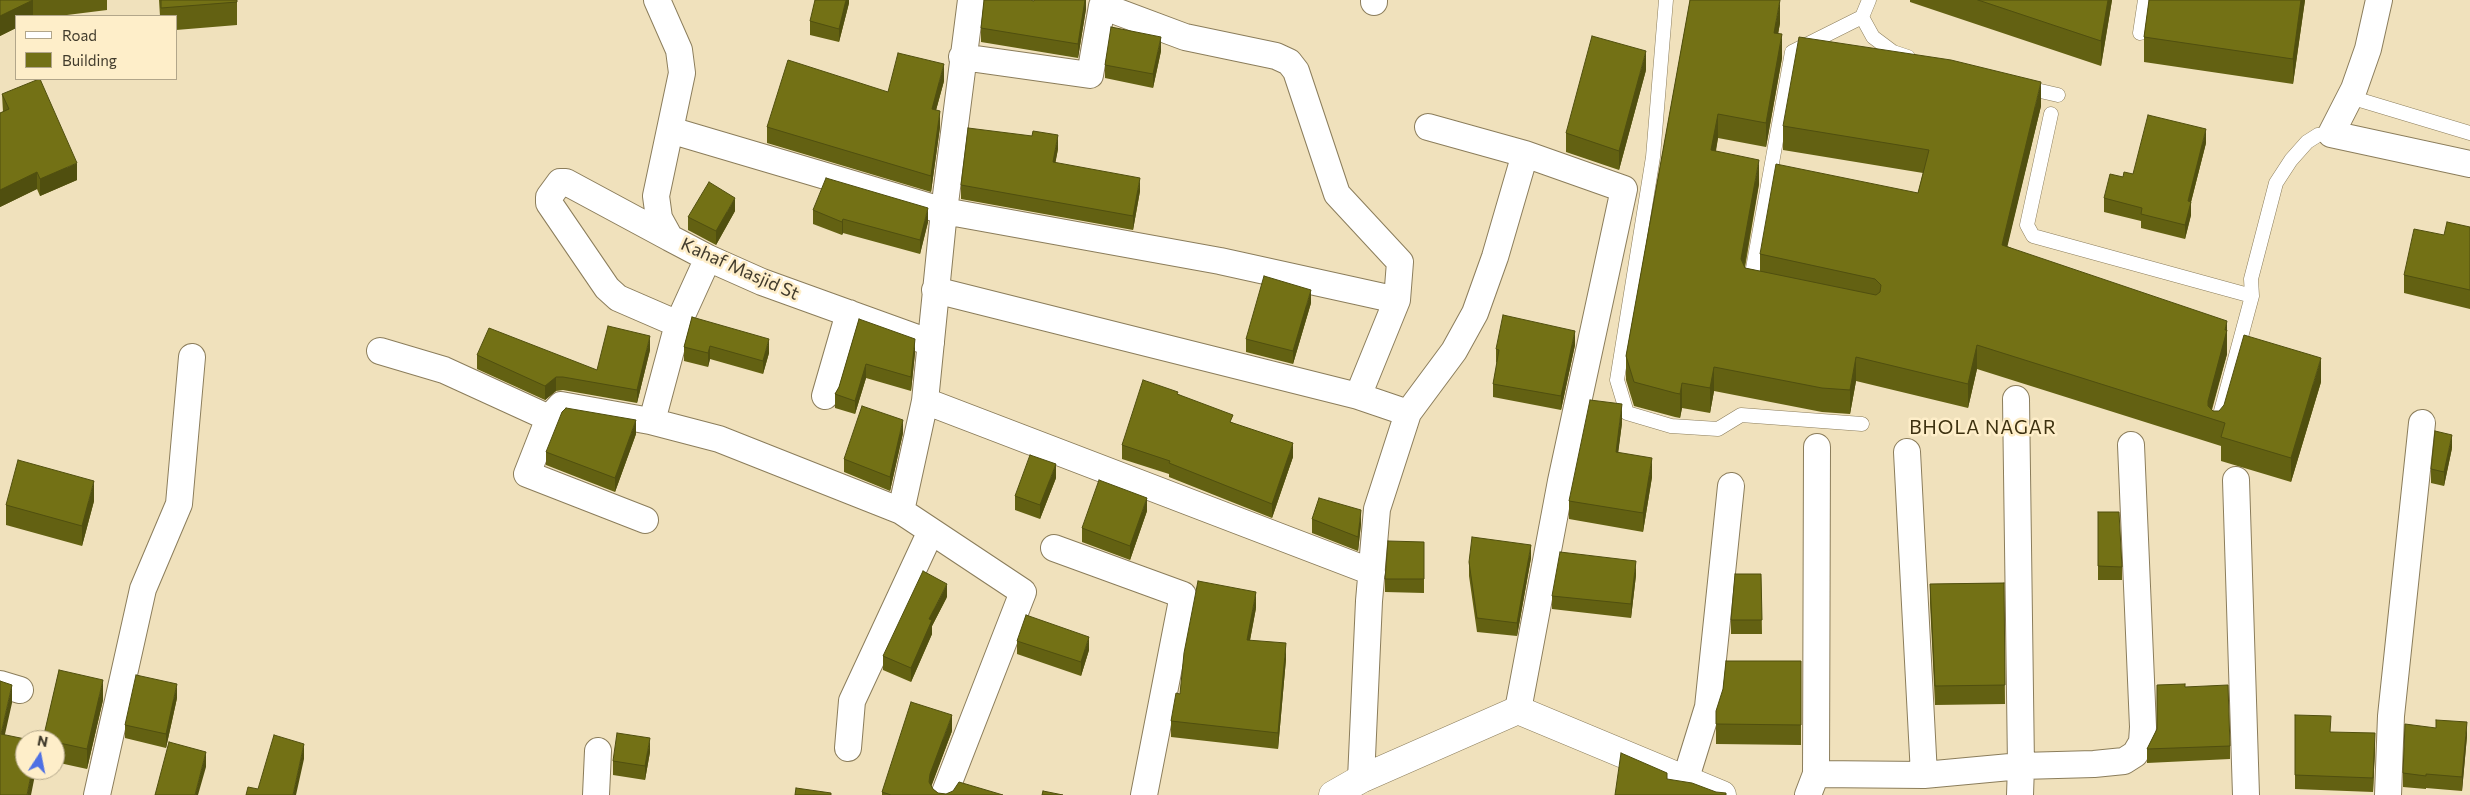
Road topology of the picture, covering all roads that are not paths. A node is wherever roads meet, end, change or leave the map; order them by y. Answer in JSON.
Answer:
{"nodes":[{"id":1,"x":657,"y":0,"type":"edge"},
{"id":2,"x":971,"y":0,"type":"edge"},
{"id":3,"x":1666,"y":0,"type":"edge"},
{"id":4,"x":1869,"y":0,"type":"edge"},
{"id":5,"x":2145,"y":0,"type":"edge"},
{"id":6,"x":2379,"y":0,"type":"edge"},
{"id":7,"x":1862,"y":17,"type":"junction"},
{"id":8,"x":2140,"y":33,"type":"dead end"},
{"id":9,"x":962,"y":58,"type":"junction"},
{"id":10,"x":1924,"y":63,"type":"edge"},
{"id":11,"x":2010,"y":83,"type":"edge"},
{"id":12,"x":2058,"y":94,"type":"dead end"},
{"id":13,"x":2350,"y":98,"type":"junction"},
{"id":14,"x":2051,"y":114,"type":"dead end"},
{"id":15,"x":1428,"y":127,"type":"dead end"},
{"id":16,"x":670,"y":130,"type":"junction"},
{"id":17,"x":2470,"y":133,"type":"edge"},
{"id":18,"x":2331,"y":134,"type":"junction"},
{"id":19,"x":1525,"y":154,"type":"junction"},
{"id":20,"x":2470,"y":164,"type":"edge"},
{"id":21,"x":944,"y":211,"type":"junction"},
{"id":22,"x":670,"y":238,"type":"junction"},
{"id":23,"x":708,"y":258,"type":"junction"},
{"id":24,"x":1769,"y":289,"type":"edge"},
{"id":25,"x":935,"y":290,"type":"junction"},
{"id":26,"x":2252,"y":296,"type":"junction"},
{"id":27,"x":1397,"y":300,"type":"junction"},
{"id":28,"x":849,"y":313,"type":"junction"},
{"id":29,"x":678,"y":324,"type":"junction"},
{"id":30,"x":931,"y":343,"type":"junction"},
{"id":31,"x":380,"y":351,"type":"dead end"},
{"id":32,"x":192,"y":358,"type":"dead end"},
{"id":33,"x":825,"y":396,"type":"dead end"},
{"id":34,"x":1358,"y":396,"type":"junction"},
{"id":35,"x":2016,"y":399,"type":"dead end"},
{"id":36,"x":925,"y":401,"type":"junction"},
{"id":37,"x":1408,"y":413,"type":"junction"},
{"id":38,"x":549,"y":418,"type":"junction"},
{"id":39,"x":652,"y":422,"type":"junction"},
{"id":40,"x":2422,"y":423,"type":"dead end"},
{"id":41,"x":1862,"y":424,"type":"dead end"},
{"id":42,"x":2216,"y":427,"type":"edge"},
{"id":43,"x":2131,"y":445,"type":"dead end"},
{"id":44,"x":1817,"y":447,"type":"dead end"},
{"id":45,"x":1907,"y":452,"type":"dead end"},
{"id":46,"x":2236,"y":480,"type":"dead end"},
{"id":47,"x":1730,"y":486,"type":"dead end"},
{"id":48,"x":901,"y":511,"type":"junction"},
{"id":49,"x":645,"y":520,"type":"dead end"},
{"id":50,"x":931,"y":531,"type":"junction"},
{"id":51,"x":1054,"y":548,"type":"dead end"},
{"id":52,"x":1372,"y":572,"type":"junction"},
{"id":53,"x":1518,"y":710,"type":"junction"},
{"id":54,"x":848,"y":748,"type":"dead end"},
{"id":55,"x":598,"y":751,"type":"dead end"},
{"id":56,"x":2022,"y":766,"type":"junction"},
{"id":57,"x":1924,"y":775,"type":"junction"},
{"id":58,"x":1361,"y":779,"type":"junction"},
{"id":59,"x":1685,"y":781,"type":"junction"},
{"id":60,"x":1812,"y":785,"type":"edge"},
{"id":61,"x":97,"y":795,"type":"edge"},
{"id":62,"x":596,"y":795,"type":"edge"},
{"id":63,"x":944,"y":795,"type":"edge"},
{"id":64,"x":1144,"y":795,"type":"edge"},
{"id":65,"x":1332,"y":795,"type":"edge"},
{"id":66,"x":1722,"y":795,"type":"edge"},
{"id":67,"x":2020,"y":795,"type":"edge"},
{"id":68,"x":2246,"y":795,"type":"edge"},
{"id":69,"x":2388,"y":795,"type":"edge"}],
"edges":[{"from":1,"to":16,"type":"street","name":"Kahaf Masjid St"},
{"from":2,"to":9,"type":"street"},
{"from":3,"to":41,"type":"lane"},
{"from":4,"to":7,"type":"lane"},
{"from":5,"to":8,"type":"lane"},
{"from":6,"to":13,"type":"street"},
{"from":7,"to":10,"type":"lane"},
{"from":7,"to":24,"type":"lane"},
{"from":9,"to":21,"type":"street"},
{"from":9,"to":27,"type":"street"},
{"from":11,"to":12,"type":"lane"},
{"from":13,"to":17,"type":"lane"},
{"from":13,"to":18,"type":"street"},
{"from":14,"to":26,"type":"lane"},
{"from":15,"to":19,"type":"street"},
{"from":16,"to":21,"type":"street"},
{"from":16,"to":22,"type":"street","name":"Kahaf Masjid St"},
{"from":18,"to":20,"type":"street"},
{"from":18,"to":26,"type":"lane"},
{"from":19,"to":37,"type":"street"},
{"from":19,"to":53,"type":"street"},
{"from":21,"to":25,"type":"street"},
{"from":21,"to":27,"type":"street"},
{"from":22,"to":23,"type":"street","name":"Kahaf Masjid St"},
{"from":22,"to":29,"type":"street"},
{"from":23,"to":28,"type":"street","name":"Kahaf Masjid St"},
{"from":23,"to":29,"type":"street"},
{"from":25,"to":30,"type":"street"},
{"from":25,"to":34,"type":"street"},
{"from":26,"to":42,"type":"lane"},
{"from":27,"to":34,"type":"street"},
{"from":28,"to":30,"type":"street","name":"Kahaf Masjid St"},
{"from":28,"to":33,"type":"street"},
{"from":29,"to":39,"type":"street"},
{"from":30,"to":36,"type":"street"},
{"from":31,"to":38,"type":"street"},
{"from":32,"to":61,"type":"street"},
{"from":34,"to":37,"type":"street"},
{"from":35,"to":56,"type":"street"},
{"from":36,"to":48,"type":"street"},
{"from":36,"to":52,"type":"street"},
{"from":37,"to":52,"type":"street"},
{"from":38,"to":39,"type":"street"},
{"from":38,"to":49,"type":"street"},
{"from":39,"to":48,"type":"street"},
{"from":40,"to":69,"type":"street"},
{"from":43,"to":56,"type":"street"},
{"from":44,"to":60,"type":"street"},
{"from":45,"to":57,"type":"street"},
{"from":46,"to":68,"type":"street"},
{"from":47,"to":59,"type":"street"},
{"from":48,"to":50,"type":"street"},
{"from":50,"to":54,"type":"street"},
{"from":50,"to":63,"type":"street"},
{"from":51,"to":64,"type":"street"},
{"from":52,"to":58,"type":"street"},
{"from":53,"to":58,"type":"street"},
{"from":53,"to":59,"type":"street"},
{"from":55,"to":62,"type":"street"},
{"from":56,"to":57,"type":"street"},
{"from":56,"to":67,"type":"street"},
{"from":57,"to":60,"type":"street"},
{"from":58,"to":65,"type":"street"},
{"from":59,"to":66,"type":"street"}]}
